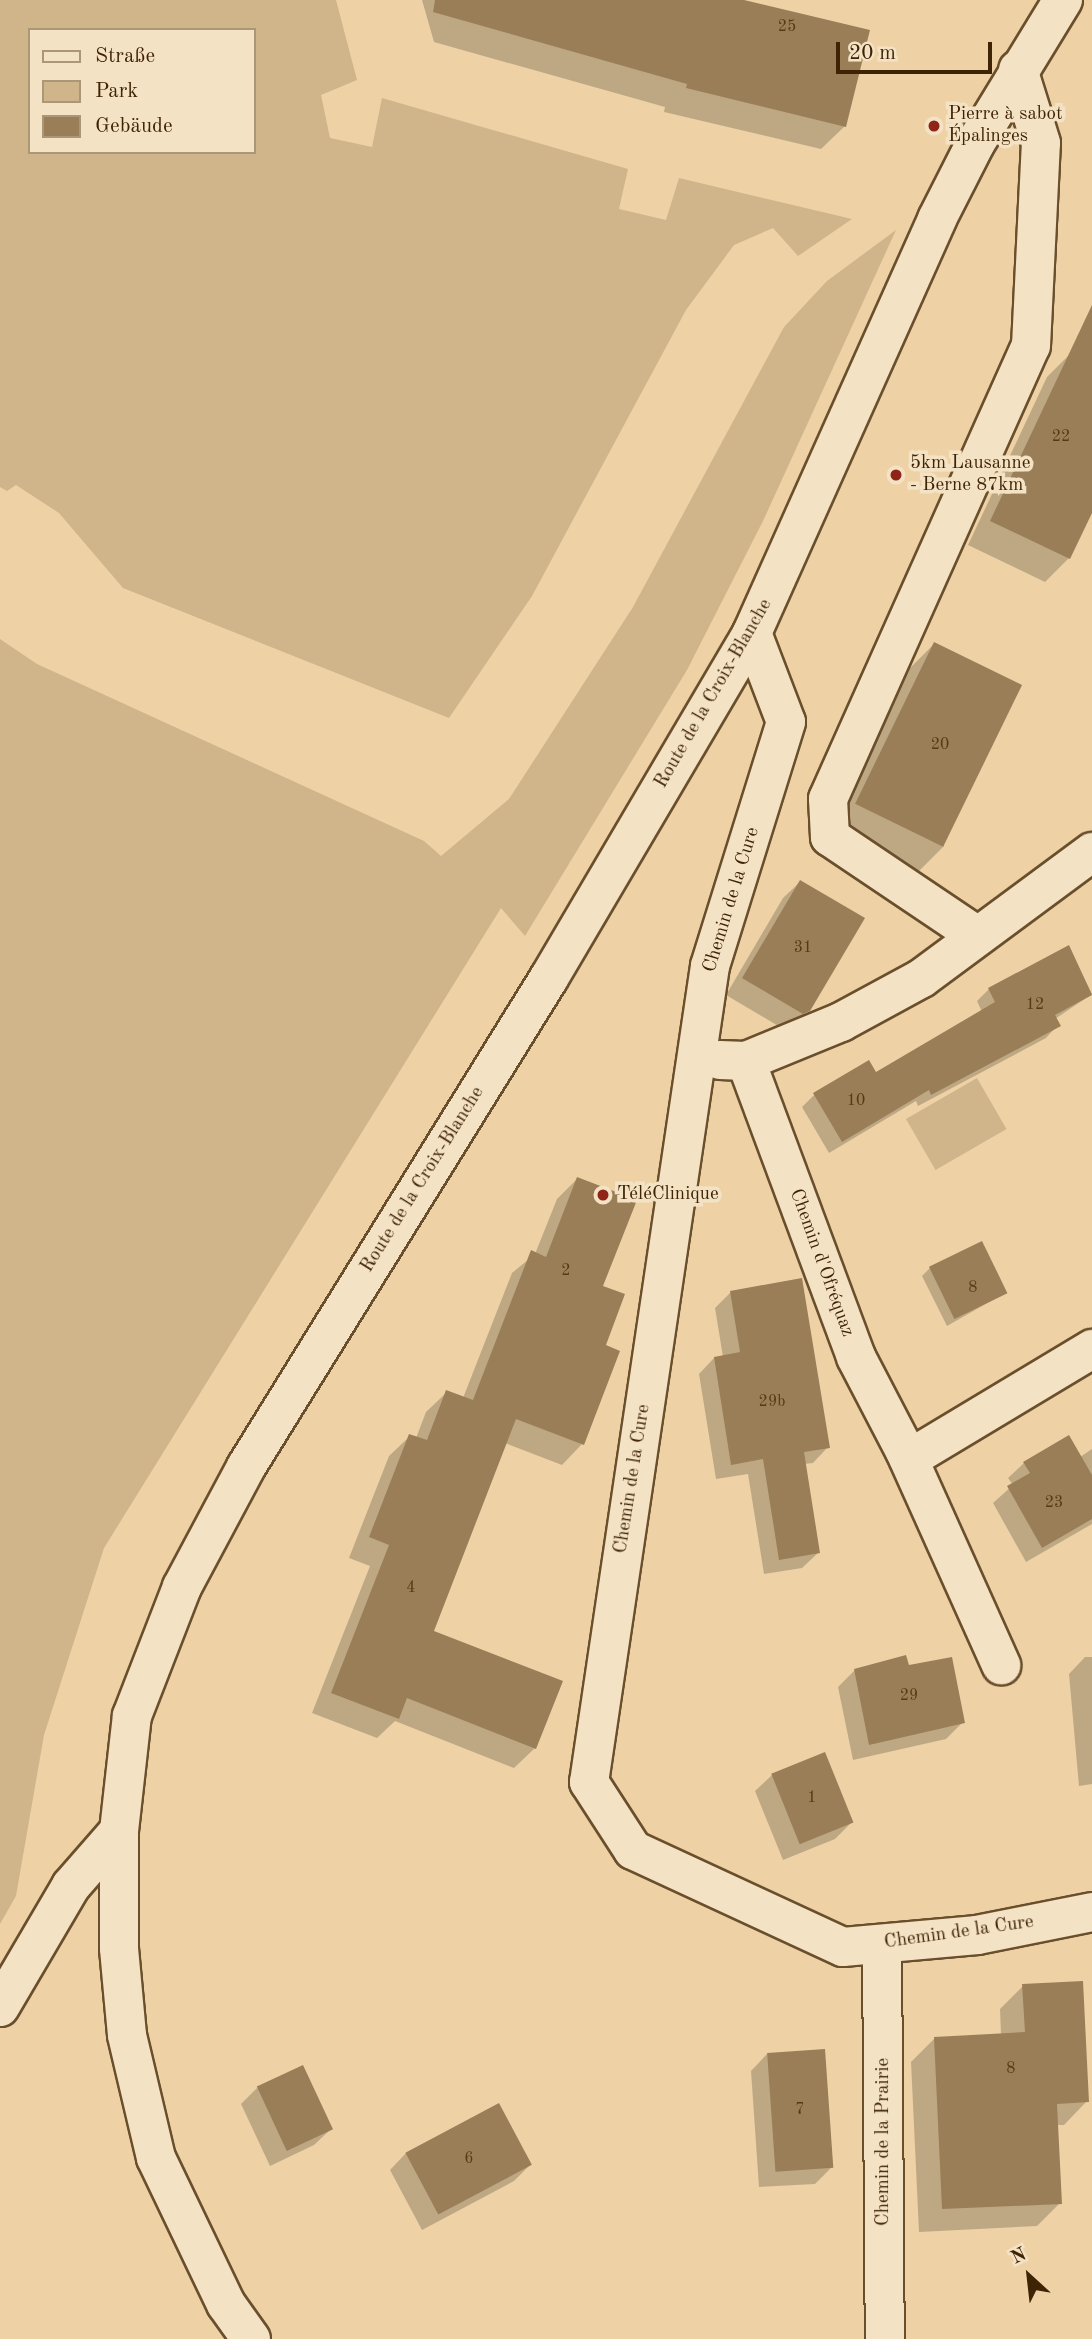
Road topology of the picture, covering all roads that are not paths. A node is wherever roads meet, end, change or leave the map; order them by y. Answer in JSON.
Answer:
{"nodes":[{"id":1,"x":1063,"y":0,"type":"edge"},
{"id":2,"x":1018,"y":69,"type":"junction"},
{"id":3,"x":752,"y":633,"type":"junction"},
{"id":4,"x":1092,"y":852,"type":"edge"},
{"id":5,"x":976,"y":935,"type":"junction"},
{"id":6,"x":697,"y":1059,"type":"junction"},
{"id":7,"x":746,"y":1061,"type":"junction"},
{"id":8,"x":1092,"y":1349,"type":"edge"},
{"id":9,"x":909,"y":1459,"type":"junction"},
{"id":10,"x":1001,"y":1665,"type":"dead end"},
{"id":11,"x":119,"y":1831,"type":"junction"},
{"id":12,"x":1092,"y":1912,"type":"edge"},
{"id":13,"x":882,"y":1944,"type":"junction"},
{"id":14,"x":0,"y":2007,"type":"edge"},
{"id":15,"x":251,"y":2339,"type":"edge"},
{"id":16,"x":886,"y":2339,"type":"edge"}],
"edges":[{"from":1,"to":2,"type":"street","name":"Route de la Croix-Blanche"},
{"from":2,"to":3,"type":"street","name":"Route de la Croix-Blanche"},
{"from":2,"to":5,"type":"street"},
{"from":3,"to":6,"type":"street","name":"Chemin de la Cure"},
{"from":3,"to":11,"type":"street","name":"Route de la Croix-Blanche"},
{"from":4,"to":5,"type":"street"},
{"from":5,"to":7,"type":"street"},
{"from":6,"to":7,"type":"street"},
{"from":6,"to":13,"type":"street","name":"Chemin de la Cure"},
{"from":7,"to":9,"type":"street","name":"Chemin d'Ofréquaz"},
{"from":8,"to":9,"type":"street"},
{"from":9,"to":10,"type":"street","name":"Chemin d'Ofréquaz"},
{"from":11,"to":14,"type":"street"},
{"from":11,"to":15,"type":"street","name":"Route de la Croix-Blanche"},
{"from":12,"to":13,"type":"street","name":"Chemin de la Cure"},
{"from":13,"to":16,"type":"street","name":"Chemin de la Prairie"}]}
